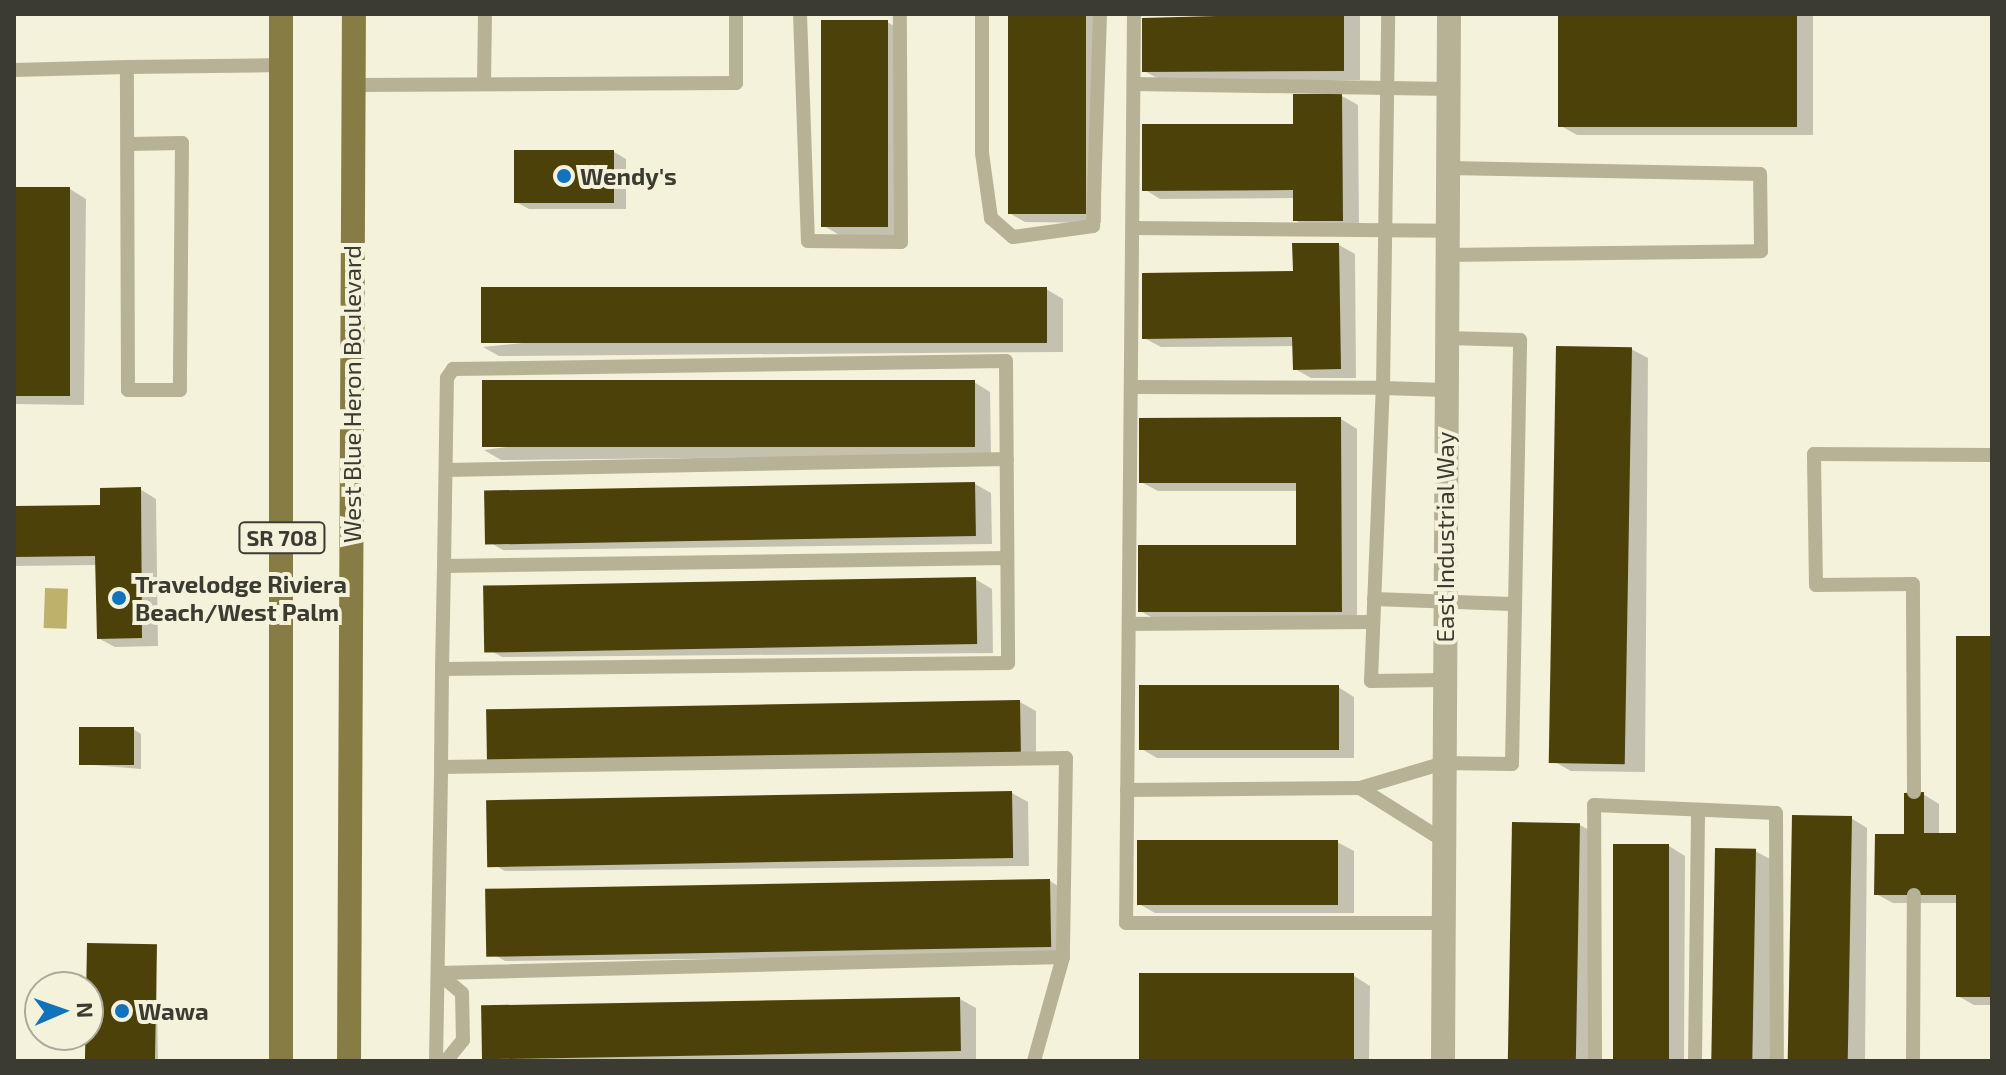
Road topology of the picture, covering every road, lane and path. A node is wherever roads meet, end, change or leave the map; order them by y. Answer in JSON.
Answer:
{"nodes":[{"id":1,"x":281,"y":14,"type":"edge"},
{"id":2,"x":354,"y":14,"type":"edge"},
{"id":3,"x":485,"y":14,"type":"edge"},
{"id":4,"x":736,"y":14,"type":"edge"},
{"id":5,"x":800,"y":14,"type":"edge"},
{"id":6,"x":900,"y":14,"type":"edge"},
{"id":7,"x":982,"y":14,"type":"edge"},
{"id":8,"x":1100,"y":14,"type":"edge"},
{"id":9,"x":1134,"y":14,"type":"edge"},
{"id":10,"x":1388,"y":14,"type":"edge"},
{"id":11,"x":1449,"y":14,"type":"edge"},
{"id":12,"x":281,"y":65,"type":"junction"},
{"id":13,"x":127,"y":67,"type":"junction"},
{"id":14,"x":14,"y":70,"type":"edge"},
{"id":15,"x":484,"y":84,"type":"junction"},
{"id":16,"x":1135,"y":84,"type":"junction"},
{"id":17,"x":354,"y":85,"type":"junction"},
{"id":18,"x":1388,"y":88,"type":"junction"},
{"id":19,"x":1448,"y":89,"type":"junction"},
{"id":20,"x":129,"y":144,"type":"junction"},
{"id":21,"x":1448,"y":168,"type":"junction"},
{"id":22,"x":1134,"y":228,"type":"junction"},
{"id":23,"x":1386,"y":232,"type":"junction"},
{"id":24,"x":1447,"y":243,"type":"junction"},
{"id":25,"x":1446,"y":338,"type":"junction"},
{"id":26,"x":1134,"y":387,"type":"junction"},
{"id":27,"x":1383,"y":388,"type":"junction"},
{"id":28,"x":1446,"y":390,"type":"junction"},
{"id":29,"x":1992,"y":455,"type":"edge"},
{"id":30,"x":1007,"y":459,"type":"junction"},
{"id":31,"x":446,"y":470,"type":"junction"},
{"id":32,"x":1006,"y":558,"type":"junction"},
{"id":33,"x":444,"y":566,"type":"junction"},
{"id":34,"x":1374,"y":599,"type":"junction"},
{"id":35,"x":1445,"y":601,"type":"junction"},
{"id":36,"x":1511,"y":604,"type":"junction"},
{"id":37,"x":1373,"y":622,"type":"junction"},
{"id":38,"x":1130,"y":624,"type":"junction"},
{"id":39,"x":442,"y":669,"type":"junction"},
{"id":40,"x":1445,"y":680,"type":"junction"},
{"id":41,"x":1444,"y":763,"type":"junction"},
{"id":42,"x":441,"y":767,"type":"junction"},
{"id":43,"x":1360,"y":788,"type":"junction"},
{"id":44,"x":1127,"y":790,"type":"junction"},
{"id":45,"x":1914,"y":792,"type":"dead end"},
{"id":46,"x":1698,"y":811,"type":"junction"},
{"id":47,"x":1444,"y":841,"type":"junction"},
{"id":48,"x":1914,"y":895,"type":"dead end"},
{"id":49,"x":1443,"y":923,"type":"junction"},
{"id":50,"x":1063,"y":957,"type":"junction"},
{"id":51,"x":438,"y":973,"type":"junction"},
{"id":52,"x":281,"y":1061,"type":"edge"},
{"id":53,"x":349,"y":1061,"type":"edge"},
{"id":54,"x":436,"y":1061,"type":"edge"},
{"id":55,"x":446,"y":1061,"type":"edge"},
{"id":56,"x":1034,"y":1061,"type":"edge"},
{"id":57,"x":1443,"y":1061,"type":"edge"},
{"id":58,"x":1595,"y":1061,"type":"edge"},
{"id":59,"x":1695,"y":1061,"type":"edge"},
{"id":60,"x":1777,"y":1061,"type":"edge"},
{"id":61,"x":1913,"y":1061,"type":"edge"}],
"edges":[{"from":1,"to":12,"type":"main road","number":"SR 708"},
{"from":2,"to":17,"type":"main road","name":"West Blue Heron Boulevard","number":"SR 708"},
{"from":3,"to":15,"type":"lane"},
{"from":4,"to":15,"type":"lane"},
{"from":5,"to":6,"type":"lane"},
{"from":7,"to":8,"type":"lane"},
{"from":9,"to":16,"type":"lane"},
{"from":10,"to":18,"type":"lane"},
{"from":11,"to":19,"type":"street","name":"East Industrial Way"},
{"from":12,"to":13,"type":"lane"},
{"from":12,"to":52,"type":"main road","number":"SR 708"},
{"from":13,"to":14,"type":"lane"},
{"from":13,"to":20,"type":"lane"},
{"from":15,"to":17,"type":"lane"},
{"from":16,"to":18,"type":"lane"},
{"from":16,"to":22,"type":"lane"},
{"from":17,"to":53,"type":"main road","name":"West Blue Heron Boulevard","number":"SR 708"},
{"from":18,"to":19,"type":"lane"},
{"from":18,"to":23,"type":"lane"},
{"from":19,"to":21,"type":"street","name":"East Industrial Way"},
{"from":20,"to":20,"type":"lane"},
{"from":21,"to":24,"type":"street","name":"East Industrial Way"},
{"from":21,"to":24,"type":"lane"},
{"from":22,"to":23,"type":"lane"},
{"from":22,"to":26,"type":"lane"},
{"from":23,"to":24,"type":"lane"},
{"from":23,"to":27,"type":"lane"},
{"from":24,"to":25,"type":"street","name":"East Industrial Way"},
{"from":25,"to":28,"type":"street","name":"East Industrial Way"},
{"from":25,"to":36,"type":"lane"},
{"from":26,"to":27,"type":"lane"},
{"from":26,"to":38,"type":"lane"},
{"from":27,"to":28,"type":"lane"},
{"from":27,"to":34,"type":"lane"},
{"from":28,"to":35,"type":"street","name":"East Industrial Way"},
{"from":29,"to":45,"type":"lane"},
{"from":30,"to":31,"type":"lane"},
{"from":30,"to":31,"type":"lane"},
{"from":30,"to":32,"type":"lane"},
{"from":31,"to":33,"type":"lane"},
{"from":32,"to":33,"type":"lane"},
{"from":32,"to":39,"type":"lane"},
{"from":33,"to":39,"type":"lane"},
{"from":34,"to":35,"type":"lane"},
{"from":34,"to":37,"type":"lane"},
{"from":35,"to":36,"type":"lane"},
{"from":35,"to":40,"type":"street","name":"East Industrial Way"},
{"from":36,"to":41,"type":"lane"},
{"from":37,"to":38,"type":"lane"},
{"from":37,"to":40,"type":"lane"},
{"from":38,"to":44,"type":"lane"},
{"from":39,"to":42,"type":"lane"},
{"from":40,"to":41,"type":"street","name":"East Industrial Way"},
{"from":41,"to":43,"type":"lane"},
{"from":41,"to":47,"type":"street","name":"East Industrial Way"},
{"from":42,"to":50,"type":"lane"},
{"from":42,"to":51,"type":"lane"},
{"from":43,"to":44,"type":"lane"},
{"from":43,"to":47,"type":"lane"},
{"from":44,"to":49,"type":"lane"},
{"from":46,"to":58,"type":"lane"},
{"from":46,"to":59,"type":"lane"},
{"from":46,"to":60,"type":"lane"},
{"from":47,"to":49,"type":"street","name":"East Industrial Way"},
{"from":48,"to":61,"type":"lane"},
{"from":49,"to":57,"type":"street","name":"East Industrial Way"},
{"from":50,"to":51,"type":"lane"},
{"from":50,"to":56,"type":"lane"},
{"from":51,"to":54,"type":"lane"},
{"from":51,"to":55,"type":"lane"}]}
